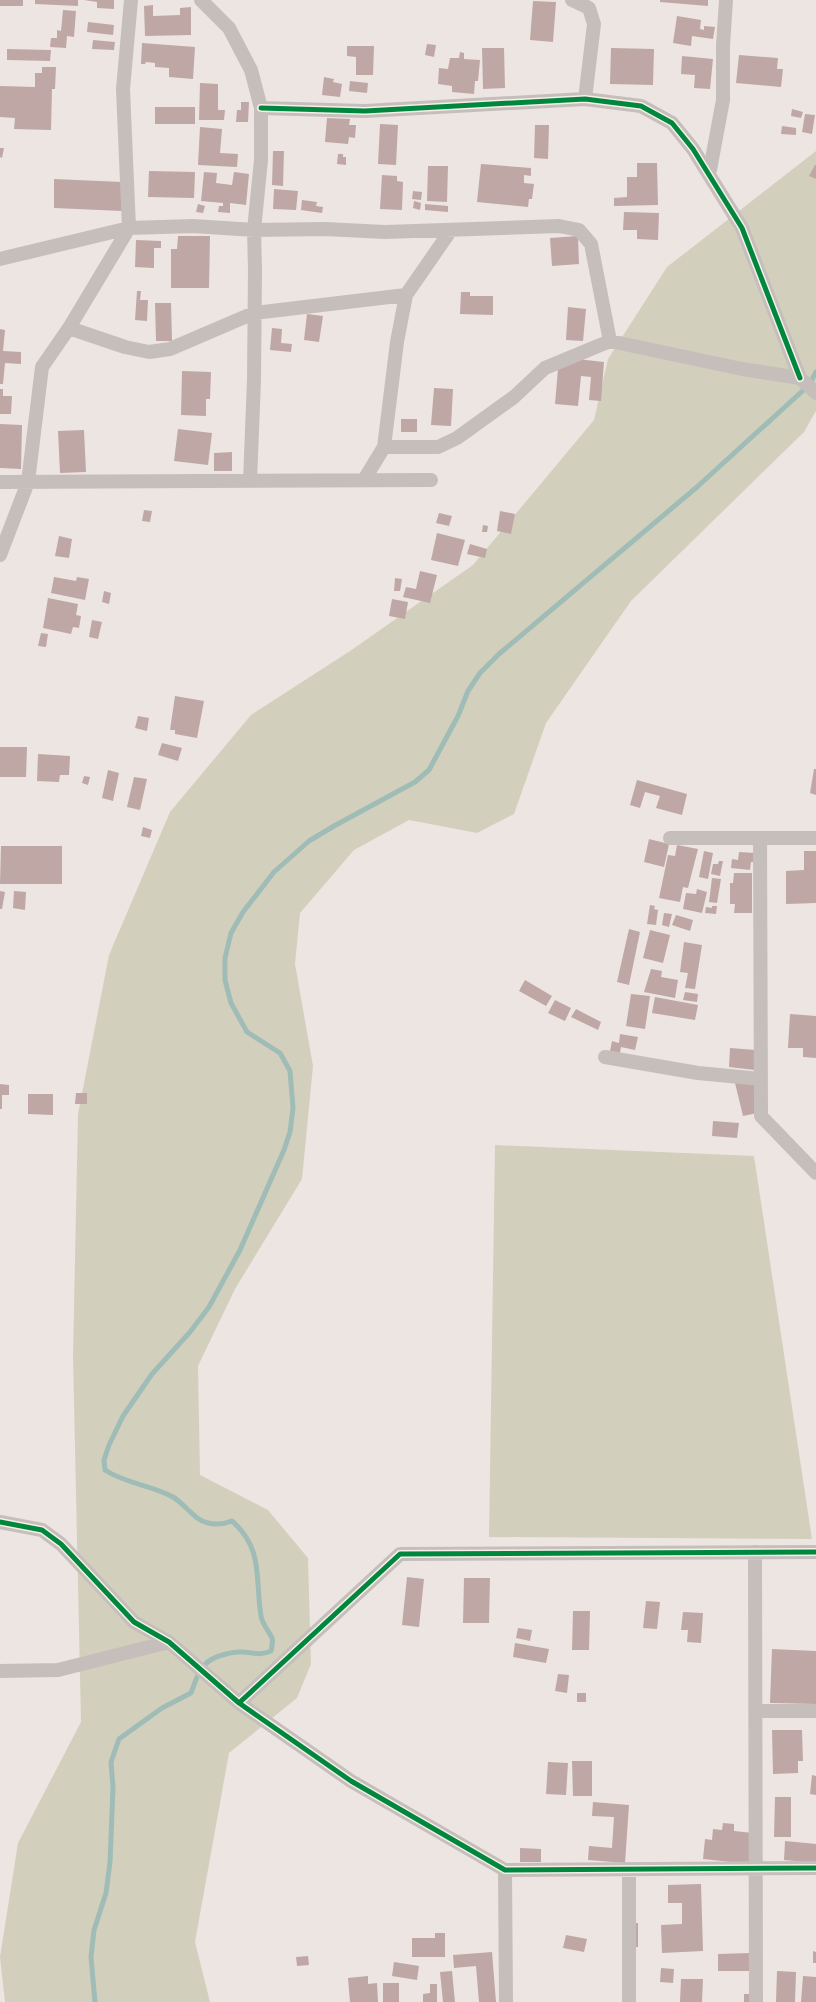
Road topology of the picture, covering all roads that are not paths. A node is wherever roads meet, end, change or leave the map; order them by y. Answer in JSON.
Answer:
{"nodes":[{"id":1,"x":131,"y":0,"type":"edge"},
{"id":2,"x":201,"y":0,"type":"edge"},
{"id":3,"x":572,"y":0,"type":"edge"},
{"id":4,"x":726,"y":0,"type":"edge"},
{"id":5,"x":585,"y":99,"type":"junction"},
{"id":6,"x":261,"y":108,"type":"junction"},
{"id":7,"x":709,"y":175,"type":"junction"},
{"id":8,"x":129,"y":228,"type":"junction"},
{"id":9,"x":254,"y":230,"type":"junction"},
{"id":10,"x":451,"y":230,"type":"junction"},
{"id":11,"x":0,"y":259,"type":"edge"},
{"id":12,"x":406,"y":294,"type":"junction"},
{"id":13,"x":254,"y":313,"type":"junction"},
{"id":14,"x":69,"y":328,"type":"junction"},
{"id":15,"x":610,"y":341,"type":"junction"},
{"id":16,"x":800,"y":378,"type":"junction"},
{"id":17,"x":816,"y":393,"type":"edge"},
{"id":18,"x":384,"y":447,"type":"junction"},
{"id":19,"x":364,"y":480,"type":"junction"},
{"id":20,"x":431,"y":480,"type":"dead end"},
{"id":21,"x":250,"y":481,"type":"junction"},
{"id":22,"x":0,"y":482,"type":"edge"},
{"id":23,"x":28,"y":482,"type":"junction"},
{"id":24,"x":0,"y":555,"type":"edge"},
{"id":25,"x":670,"y":838,"type":"dead end"},
{"id":26,"x":760,"y":838,"type":"junction"},
{"id":27,"x":816,"y":838,"type":"edge"},
{"id":28,"x":604,"y":1057,"type":"dead end"},
{"id":29,"x":761,"y":1079,"type":"junction"},
{"id":30,"x":816,"y":1173,"type":"edge"},
{"id":31,"x":0,"y":1522,"type":"edge"},
{"id":32,"x":755,"y":1552,"type":"junction"},
{"id":33,"x":816,"y":1552,"type":"edge"},
{"id":34,"x":169,"y":1642,"type":"junction"},
{"id":35,"x":0,"y":1671,"type":"edge"},
{"id":36,"x":238,"y":1703,"type":"junction"},
{"id":37,"x":816,"y":1711,"type":"edge"},
{"id":38,"x":756,"y":1712,"type":"junction"},
{"id":39,"x":816,"y":1868,"type":"edge"},
{"id":40,"x":629,"y":1869,"type":"junction"},
{"id":41,"x":756,"y":1869,"type":"junction"},
{"id":42,"x":505,"y":1870,"type":"junction"},
{"id":43,"x":506,"y":2002,"type":"edge"},
{"id":44,"x":629,"y":2002,"type":"edge"},
{"id":45,"x":756,"y":2002,"type":"edge"}],
"edges":[{"from":1,"to":8,"type":"street"},
{"from":2,"to":6,"type":"street"},
{"from":3,"to":5,"type":"street"},
{"from":4,"to":7,"type":"street"},
{"from":5,"to":6,"type":"street"},
{"from":5,"to":7,"type":"street"},
{"from":6,"to":9,"type":"street"},
{"from":7,"to":16,"type":"street"},
{"from":8,"to":9,"type":"street"},
{"from":8,"to":11,"type":"street"},
{"from":8,"to":14,"type":"street"},
{"from":9,"to":10,"type":"street"},
{"from":9,"to":13,"type":"street"},
{"from":10,"to":12,"type":"street"},
{"from":10,"to":15,"type":"street"},
{"from":12,"to":13,"type":"street"},
{"from":12,"to":18,"type":"street"},
{"from":13,"to":14,"type":"street"},
{"from":13,"to":21,"type":"street"},
{"from":14,"to":23,"type":"street"},
{"from":15,"to":16,"type":"street"},
{"from":15,"to":18,"type":"street"},
{"from":16,"to":17,"type":"street"},
{"from":18,"to":19,"type":"street"},
{"from":19,"to":20,"type":"street"},
{"from":19,"to":21,"type":"street"},
{"from":21,"to":23,"type":"street"},
{"from":22,"to":23,"type":"street"},
{"from":23,"to":24,"type":"street"},
{"from":25,"to":26,"type":"street"},
{"from":26,"to":27,"type":"street"},
{"from":26,"to":29,"type":"street"},
{"from":28,"to":29,"type":"street"},
{"from":29,"to":30,"type":"street"},
{"from":31,"to":34,"type":"street"},
{"from":32,"to":33,"type":"street"},
{"from":32,"to":36,"type":"street"},
{"from":32,"to":38,"type":"street"},
{"from":34,"to":35,"type":"street"},
{"from":34,"to":36,"type":"street"},
{"from":36,"to":42,"type":"street"},
{"from":37,"to":38,"type":"street"},
{"from":38,"to":41,"type":"street"},
{"from":39,"to":41,"type":"street"},
{"from":40,"to":41,"type":"street"},
{"from":40,"to":42,"type":"street"},
{"from":40,"to":44,"type":"street"},
{"from":41,"to":45,"type":"street"},
{"from":42,"to":43,"type":"street"}]}
